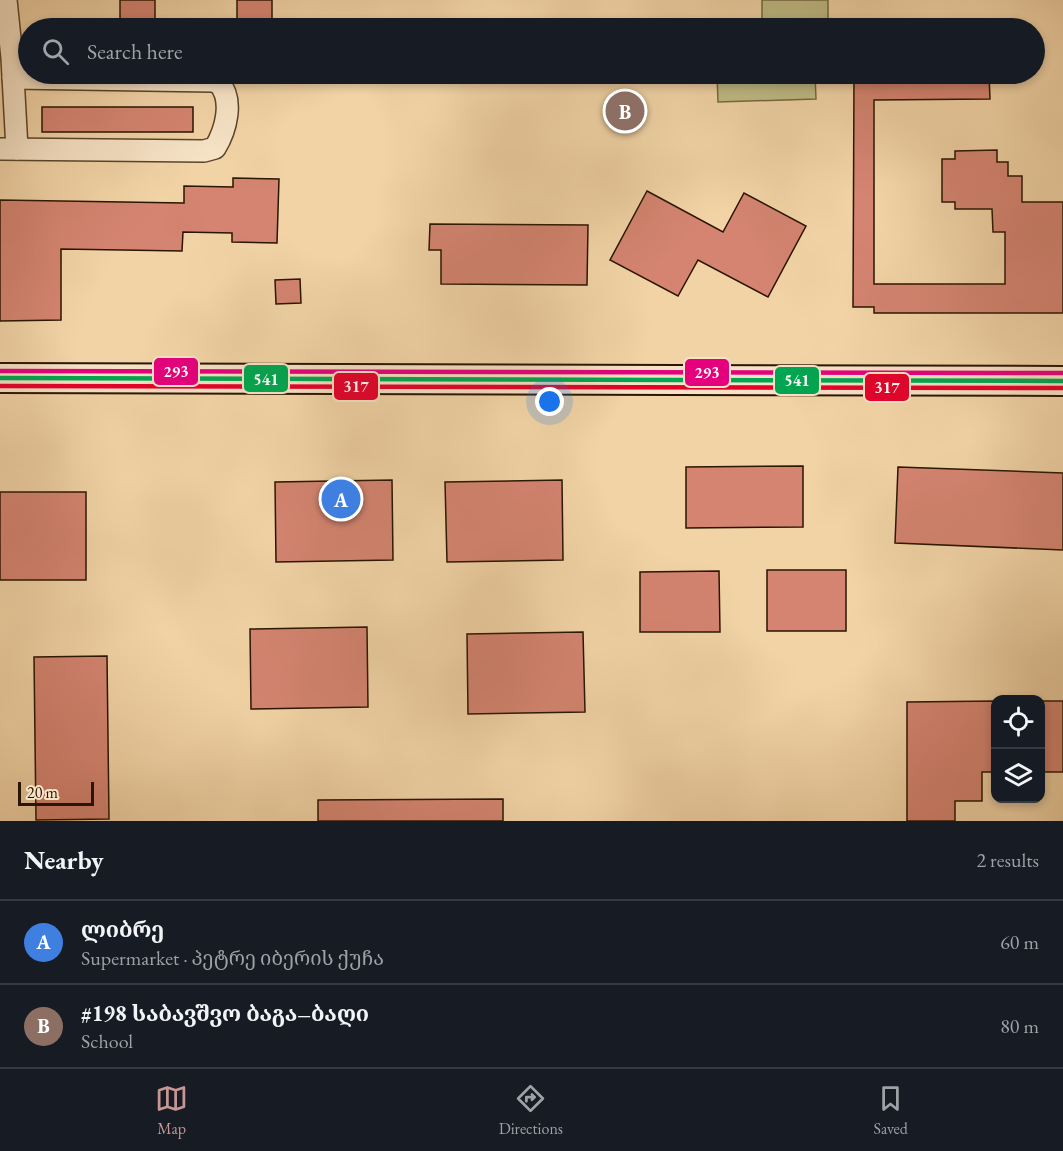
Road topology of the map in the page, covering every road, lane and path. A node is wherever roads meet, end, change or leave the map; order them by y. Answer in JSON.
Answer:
{"nodes":[{"id":1,"x":6,"y":0,"type":"edge"},
{"id":2,"x":4,"y":29,"type":"edge"},
{"id":3,"x":13,"y":78,"type":"junction"},
{"id":4,"x":18,"y":78,"type":"edge"},
{"id":5,"x":220,"y":84,"type":"edge"},
{"id":6,"x":8,"y":149,"type":"edge"},
{"id":7,"x":0,"y":378,"type":"edge"},
{"id":8,"x":1063,"y":381,"type":"edge"}],
"edges":[{"from":1,"to":2,"type":"street"},
{"from":2,"to":3,"type":"street"},
{"from":3,"to":4,"type":"street"},
{"from":3,"to":6,"type":"street"},
{"from":5,"to":6,"type":"street"},
{"from":7,"to":8,"type":"street"}]}
